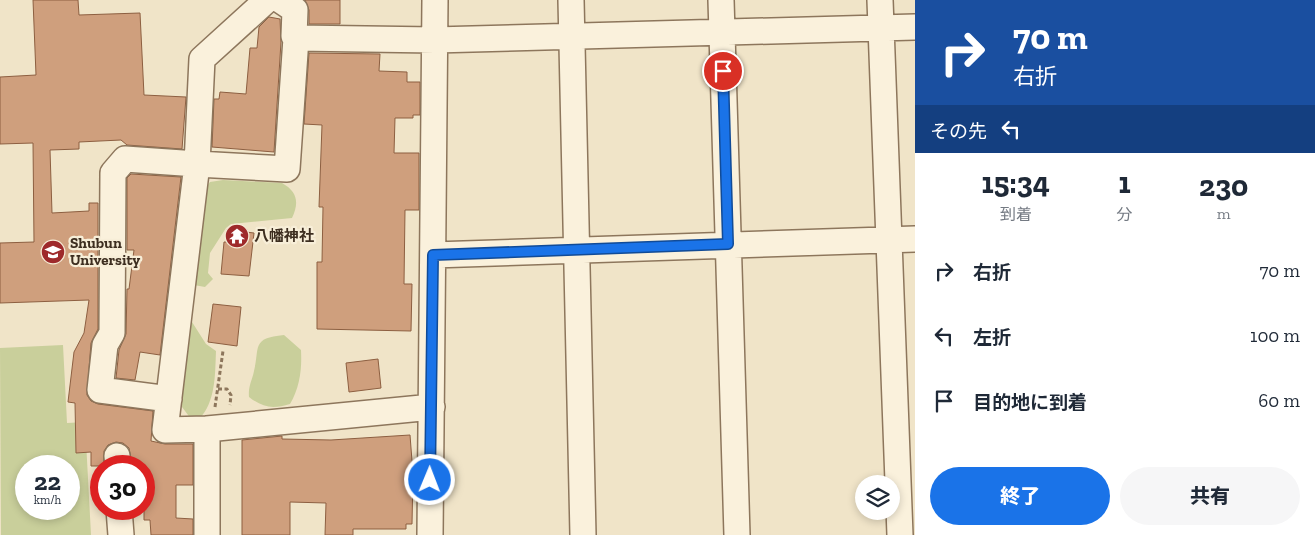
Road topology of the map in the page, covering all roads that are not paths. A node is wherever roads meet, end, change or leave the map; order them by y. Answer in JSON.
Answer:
{"nodes":[{"id":1,"x":267,"y":0,"type":"edge"},
{"id":2,"x":280,"y":0,"type":"edge"},
{"id":3,"x":435,"y":0,"type":"edge"},
{"id":4,"x":571,"y":0,"type":"edge"},
{"id":5,"x":722,"y":0,"type":"edge"},
{"id":6,"x":880,"y":0,"type":"edge"},
{"id":7,"x":881,"y":27,"type":"junction"},
{"id":8,"x":915,"y":27,"type":"edge"},
{"id":9,"x":722,"y":32,"type":"junction"},
{"id":10,"x":572,"y":36,"type":"junction"},
{"id":11,"x":296,"y":38,"type":"junction"},
{"id":12,"x":435,"y":40,"type":"junction"},
{"id":13,"x":197,"y":164,"type":"junction"},
{"id":14,"x":915,"y":239,"type":"edge"},
{"id":15,"x":888,"y":240,"type":"junction"},
{"id":16,"x":728,"y":244,"type":"junction"},
{"id":17,"x":576,"y":250,"type":"junction"},
{"id":18,"x":433,"y":255,"type":"junction"},
{"id":19,"x":168,"y":399,"type":"junction"},
{"id":20,"x":432,"y":407,"type":"junction"},
{"id":21,"x":210,"y":429,"type":"junction"},
{"id":22,"x":120,"y":520,"type":"edge"},
{"id":23,"x":121,"y":535,"type":"edge"},
{"id":24,"x":207,"y":535,"type":"edge"},
{"id":25,"x":430,"y":535,"type":"edge"},
{"id":26,"x":583,"y":535,"type":"edge"},
{"id":27,"x":737,"y":535,"type":"edge"},
{"id":28,"x":900,"y":535,"type":"edge"}],
"edges":[{"from":1,"to":13,"type":"street"},
{"from":2,"to":11,"type":"street"},
{"from":3,"to":12,"type":"street"},
{"from":4,"to":10,"type":"street"},
{"from":5,"to":9,"type":"street"},
{"from":6,"to":7,"type":"street"},
{"from":7,"to":8,"type":"street"},
{"from":7,"to":9,"type":"street"},
{"from":7,"to":15,"type":"street"},
{"from":9,"to":10,"type":"street"},
{"from":9,"to":16,"type":"street"},
{"from":10,"to":12,"type":"street"},
{"from":10,"to":17,"type":"street"},
{"from":11,"to":12,"type":"street"},
{"from":11,"to":13,"type":"street"},
{"from":12,"to":18,"type":"street"},
{"from":13,"to":19,"type":"street"},
{"from":13,"to":19,"type":"street"},
{"from":14,"to":15,"type":"street"},
{"from":15,"to":16,"type":"street"},
{"from":15,"to":28,"type":"street"},
{"from":16,"to":17,"type":"street"},
{"from":16,"to":27,"type":"street"},
{"from":17,"to":18,"type":"street"},
{"from":17,"to":26,"type":"street"},
{"from":18,"to":20,"type":"street"},
{"from":19,"to":21,"type":"street"},
{"from":20,"to":21,"type":"street"},
{"from":20,"to":25,"type":"street"},
{"from":21,"to":24,"type":"street"},
{"from":22,"to":23,"type":"street"}]}
